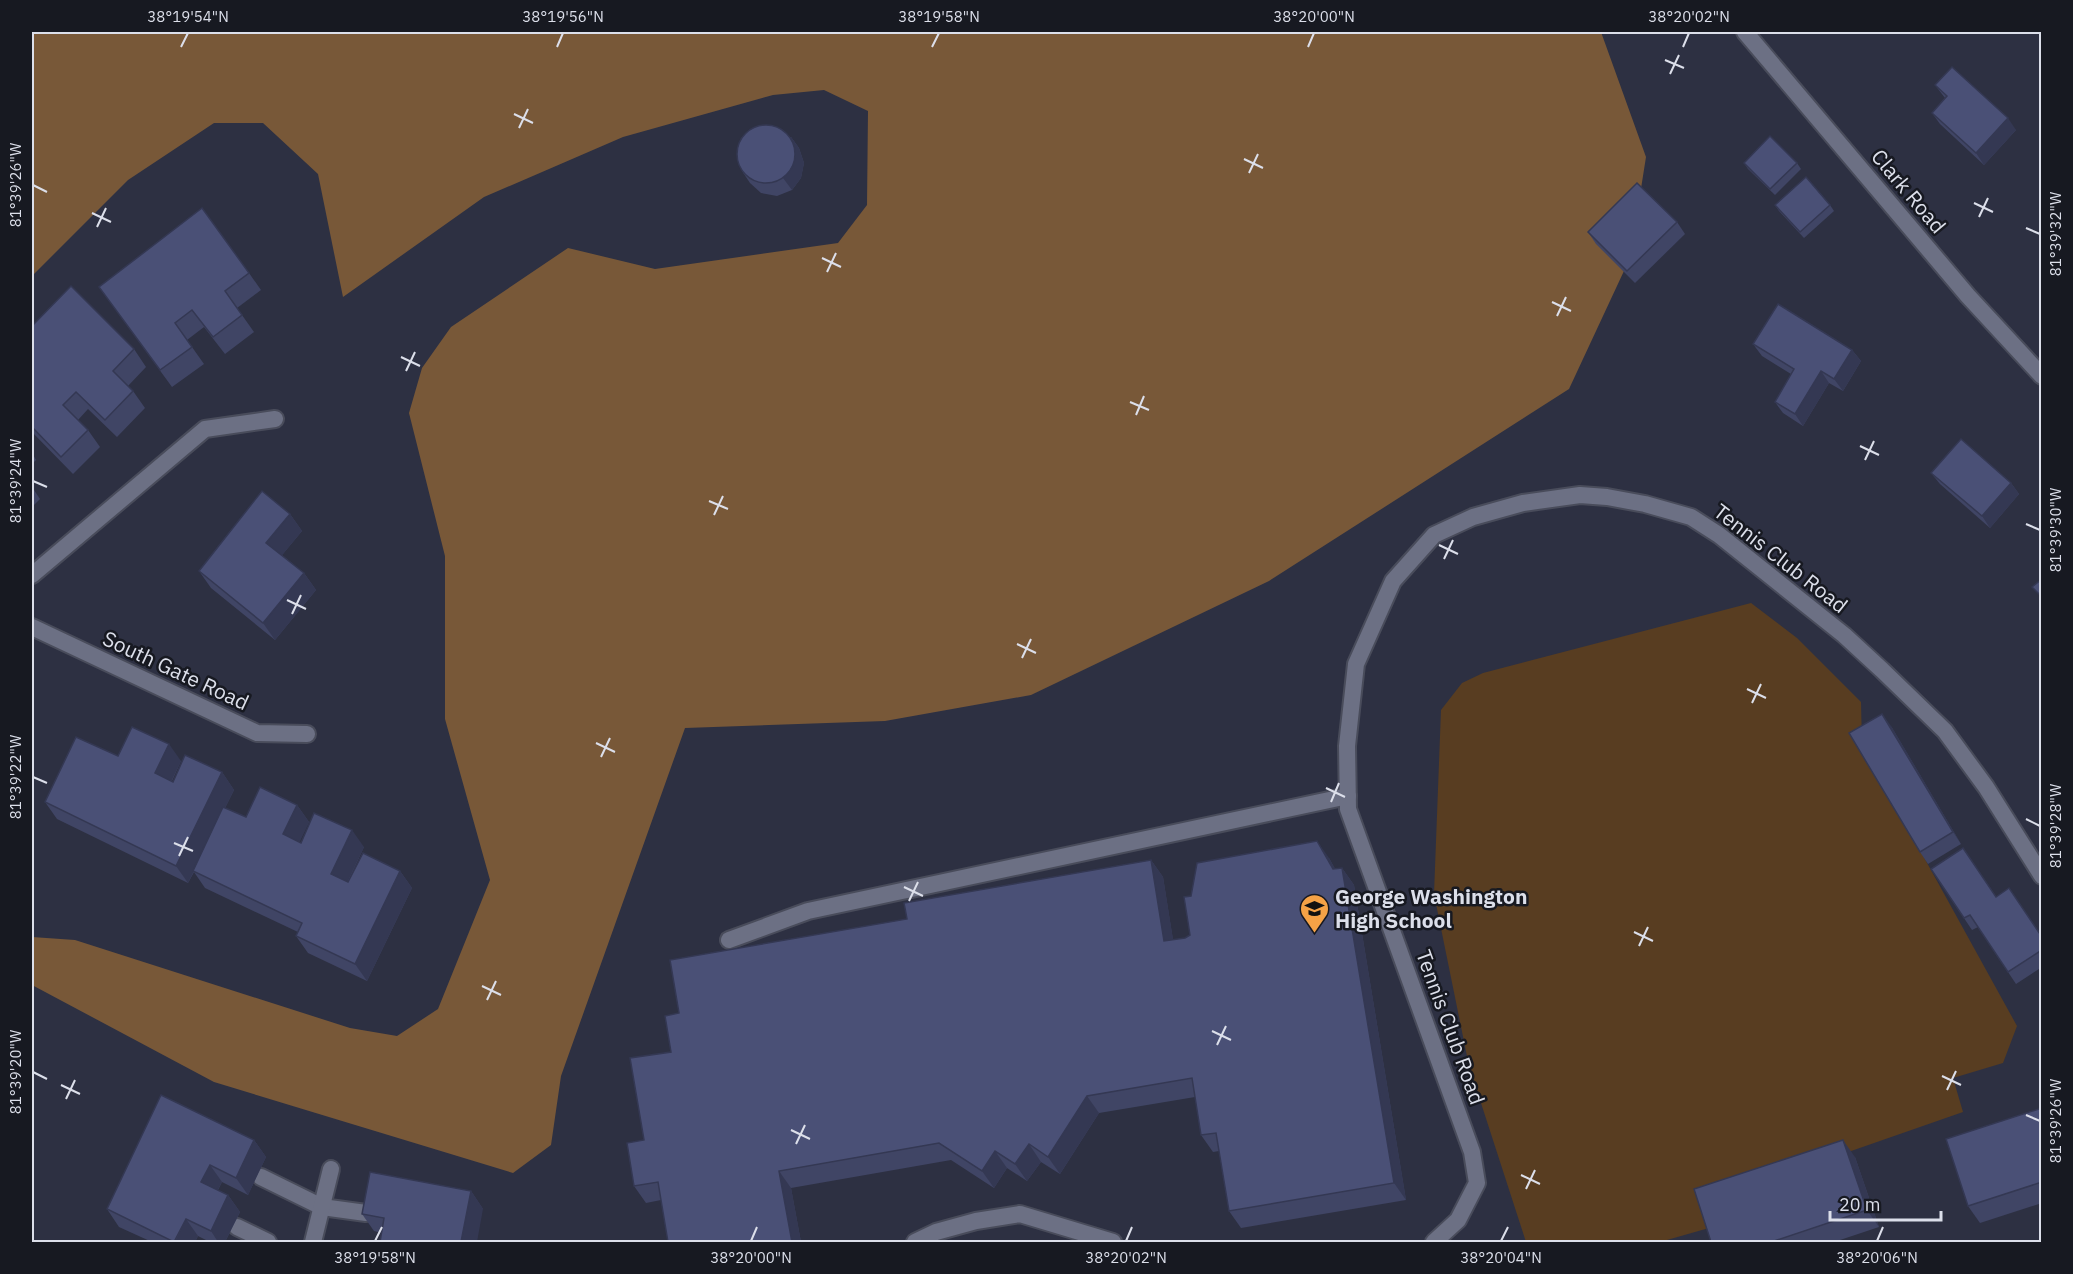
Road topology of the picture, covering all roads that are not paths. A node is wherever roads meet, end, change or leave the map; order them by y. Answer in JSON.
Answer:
{"nodes":[{"id":1,"x":1745,"y":32,"type":"edge"},
{"id":2,"x":2042,"y":376,"type":"edge"},
{"id":3,"x":275,"y":419,"type":"dead end"},
{"id":4,"x":32,"y":575,"type":"edge"},
{"id":5,"x":32,"y":627,"type":"edge"},
{"id":6,"x":307,"y":734,"type":"dead end"},
{"id":7,"x":1348,"y":796,"type":"junction"},
{"id":8,"x":2042,"y":876,"type":"edge"},
{"id":9,"x":729,"y":940,"type":"dead end"},
{"id":10,"x":331,"y":1169,"type":"dead end"},
{"id":11,"x":261,"y":1177,"type":"dead end"},
{"id":12,"x":322,"y":1207,"type":"junction"},
{"id":13,"x":366,"y":1213,"type":"edge"},
{"id":14,"x":237,"y":1227,"type":"dead end"},
{"id":15,"x":268,"y":1242,"type":"edge"},
{"id":16,"x":312,"y":1242,"type":"edge"},
{"id":17,"x":915,"y":1242,"type":"edge"},
{"id":18,"x":1113,"y":1242,"type":"edge"},
{"id":19,"x":1434,"y":1242,"type":"edge"}],
"edges":[{"from":1,"to":2,"type":"street","name":"Clark Road"},
{"from":3,"to":4,"type":"street"},
{"from":5,"to":6,"type":"street","name":"South Gate Road"},
{"from":7,"to":8,"type":"street","name":"Tennis Club Road"},
{"from":7,"to":9,"type":"street"},
{"from":7,"to":19,"type":"street","name":"Tennis Club Road"},
{"from":10,"to":12,"type":"street"},
{"from":11,"to":12,"type":"street"},
{"from":12,"to":13,"type":"street"},
{"from":12,"to":16,"type":"street"},
{"from":14,"to":15,"type":"street"},
{"from":17,"to":18,"type":"street"}]}
